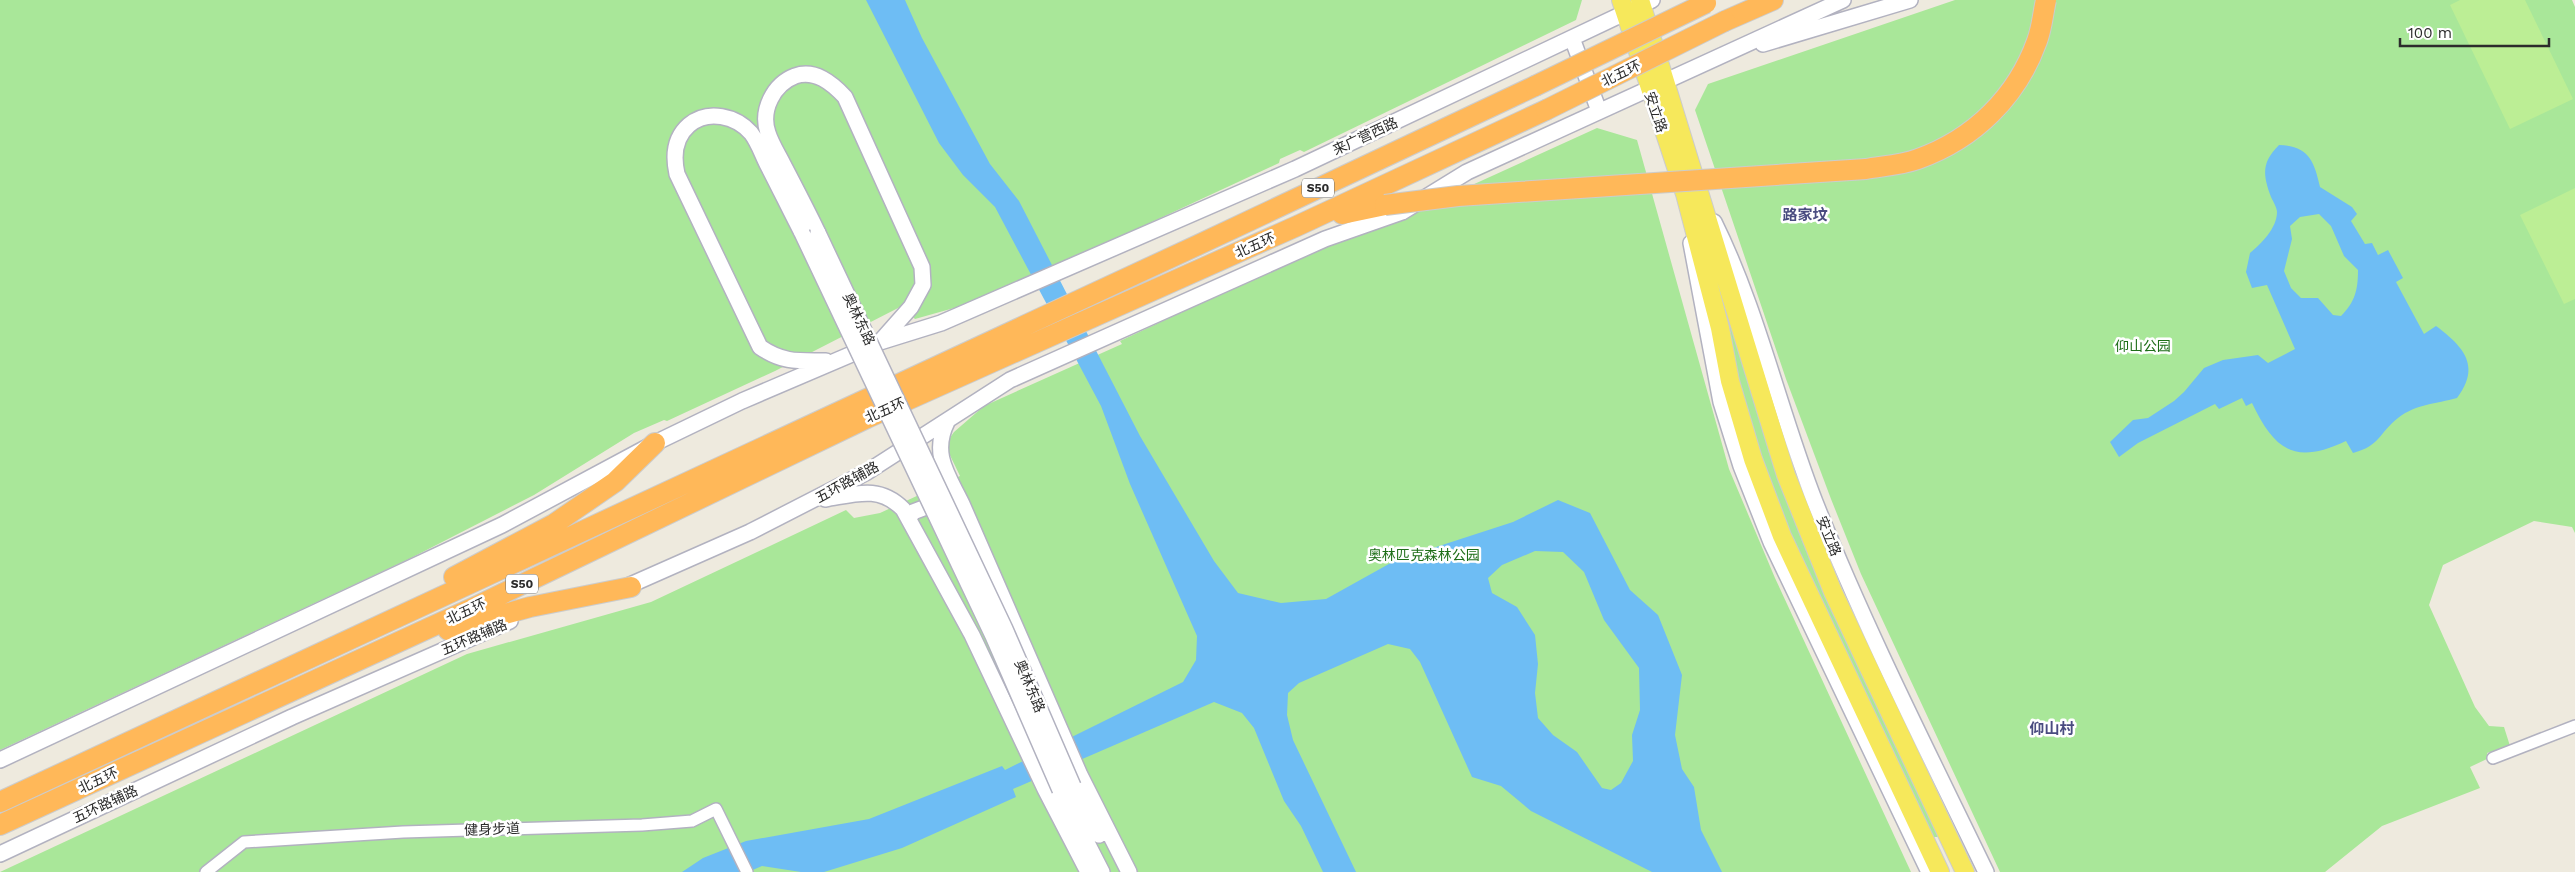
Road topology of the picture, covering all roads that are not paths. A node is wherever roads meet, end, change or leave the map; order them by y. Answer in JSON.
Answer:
{"nodes":[{"id":1,"x":1773,"y":0,"type":"edge"},
{"id":2,"x":1843,"y":0,"type":"edge"},
{"id":3,"x":1910,"y":0,"type":"edge"},
{"id":4,"x":2046,"y":0,"type":"edge"},
{"id":5,"x":1709,"y":1,"type":"edge"},
{"id":6,"x":1644,"y":2,"type":"edge"},
{"id":7,"x":1623,"y":7,"type":"edge"},
{"id":8,"x":1572,"y":38,"type":"junction"},
{"id":9,"x":1706,"y":61,"type":"junction"},
{"id":10,"x":1665,"y":80,"type":"junction"},
{"id":11,"x":1648,"y":88,"type":"junction"},
{"id":12,"x":1598,"y":111,"type":"junction"},
{"id":13,"x":1692,"y":192,"type":"junction"},
{"id":14,"x":1297,"y":226,"type":"junction"},
{"id":15,"x":880,"y":342,"type":"junction"},
{"id":16,"x":832,"y":361,"type":"junction"},
{"id":17,"x":947,"y":422,"type":"junction"},
{"id":18,"x":656,"y":444,"type":"junction"},
{"id":19,"x":813,"y":500,"type":"junction"},
{"id":20,"x":962,"y":504,"type":"junction"},
{"id":21,"x":909,"y":518,"type":"junction"},
{"id":22,"x":631,"y":587,"type":"junction"},
{"id":23,"x":398,"y":642,"type":"junction"},
{"id":24,"x":325,"y":650,"type":"junction"},
{"id":25,"x":2575,"y":726,"type":"edge"},
{"id":26,"x":2494,"y":758,"type":"dead end"},
{"id":27,"x":0,"y":760,"type":"edge"},
{"id":28,"x":1071,"y":784,"type":"junction"},
{"id":29,"x":0,"y":802,"type":"edge"},
{"id":30,"x":0,"y":826,"type":"edge"},
{"id":31,"x":0,"y":854,"type":"edge"},
{"id":32,"x":206,"y":872,"type":"edge"},
{"id":33,"x":746,"y":872,"type":"edge"},
{"id":34,"x":1088,"y":872,"type":"edge"},
{"id":35,"x":1102,"y":872,"type":"edge"},
{"id":36,"x":1118,"y":872,"type":"edge"},
{"id":37,"x":1128,"y":872,"type":"edge"},
{"id":38,"x":1929,"y":872,"type":"edge"},
{"id":39,"x":1940,"y":872,"type":"edge"},
{"id":40,"x":1965,"y":872,"type":"edge"},
{"id":41,"x":1986,"y":872,"type":"edge"}],
"edges":[{"from":1,"to":14,"type":"highway","name":"北五环","number":"S50","bridge":true},
{"from":2,"to":9,"type":"street"},
{"from":3,"to":9,"type":"street"},
{"from":4,"to":14,"type":"highway","bridge":true},
{"from":5,"to":24,"type":"highway","name":"北五环","number":"S50","bridge":true},
{"from":6,"to":7,"type":"street","name":"来广营西路"},
{"from":6,"to":10,"type":"main road","name":"安立路"},
{"from":7,"to":8,"type":"street","name":"来广营西路"},
{"from":7,"to":11,"type":"main road","name":"安立路"},
{"from":8,"to":12,"type":"street"},
{"from":8,"to":15,"type":"street","name":"来广营西路"},
{"from":9,"to":10,"type":"street","name":"五环路辅路"},
{"from":10,"to":11,"type":"street","name":"五环路辅路"},
{"from":10,"to":13,"type":"main road","name":"安立路"},
{"from":11,"to":12,"type":"street","name":"五环路辅路"},
{"from":11,"to":13,"type":"main road","name":"安立路"},
{"from":12,"to":17,"type":"street","name":"五环路辅路"},
{"from":13,"to":38,"type":"street","name":"安立路"},
{"from":13,"to":39,"type":"main road","name":"安立路"},
{"from":13,"to":40,"type":"main road","name":"安立路"},
{"from":13,"to":41,"type":"street","name":"安立路"},
{"from":14,"to":23,"type":"highway","name":"北五环","number":"S50"},
{"from":15,"to":16,"type":"street","name":"来广营西路"},
{"from":15,"to":28,"type":"street","name":"奥林东路","bridge":true},
{"from":16,"to":18,"type":"street","name":"来广营西路"},
{"from":16,"to":28,"type":"street","name":"奥林东路","bridge":true},
{"from":17,"to":19,"type":"street","name":"五环路辅路"},
{"from":17,"to":20,"type":"street"},
{"from":18,"to":24,"type":"highway"},
{"from":18,"to":27,"type":"street","name":"来广营西路"},
{"from":19,"to":21,"type":"street"},
{"from":19,"to":22,"type":"street","name":"五环路辅路"},
{"from":20,"to":21,"type":"street"},
{"from":20,"to":28,"type":"street"},
{"from":21,"to":34,"type":"street"},
{"from":22,"to":23,"type":"highway"},
{"from":22,"to":31,"type":"street","name":"五环路辅路"},
{"from":23,"to":30,"type":"highway","name":"北五环","number":"S50"},
{"from":24,"to":29,"type":"highway","name":"北五环","number":"S50"},
{"from":25,"to":26,"type":"street"},
{"from":28,"to":35,"type":"street","name":"奥林东路"},
{"from":28,"to":36,"type":"street","name":"奥林东路"},
{"from":28,"to":37,"type":"street"},
{"from":32,"to":33,"type":"street","name":"健身步道"}]}
